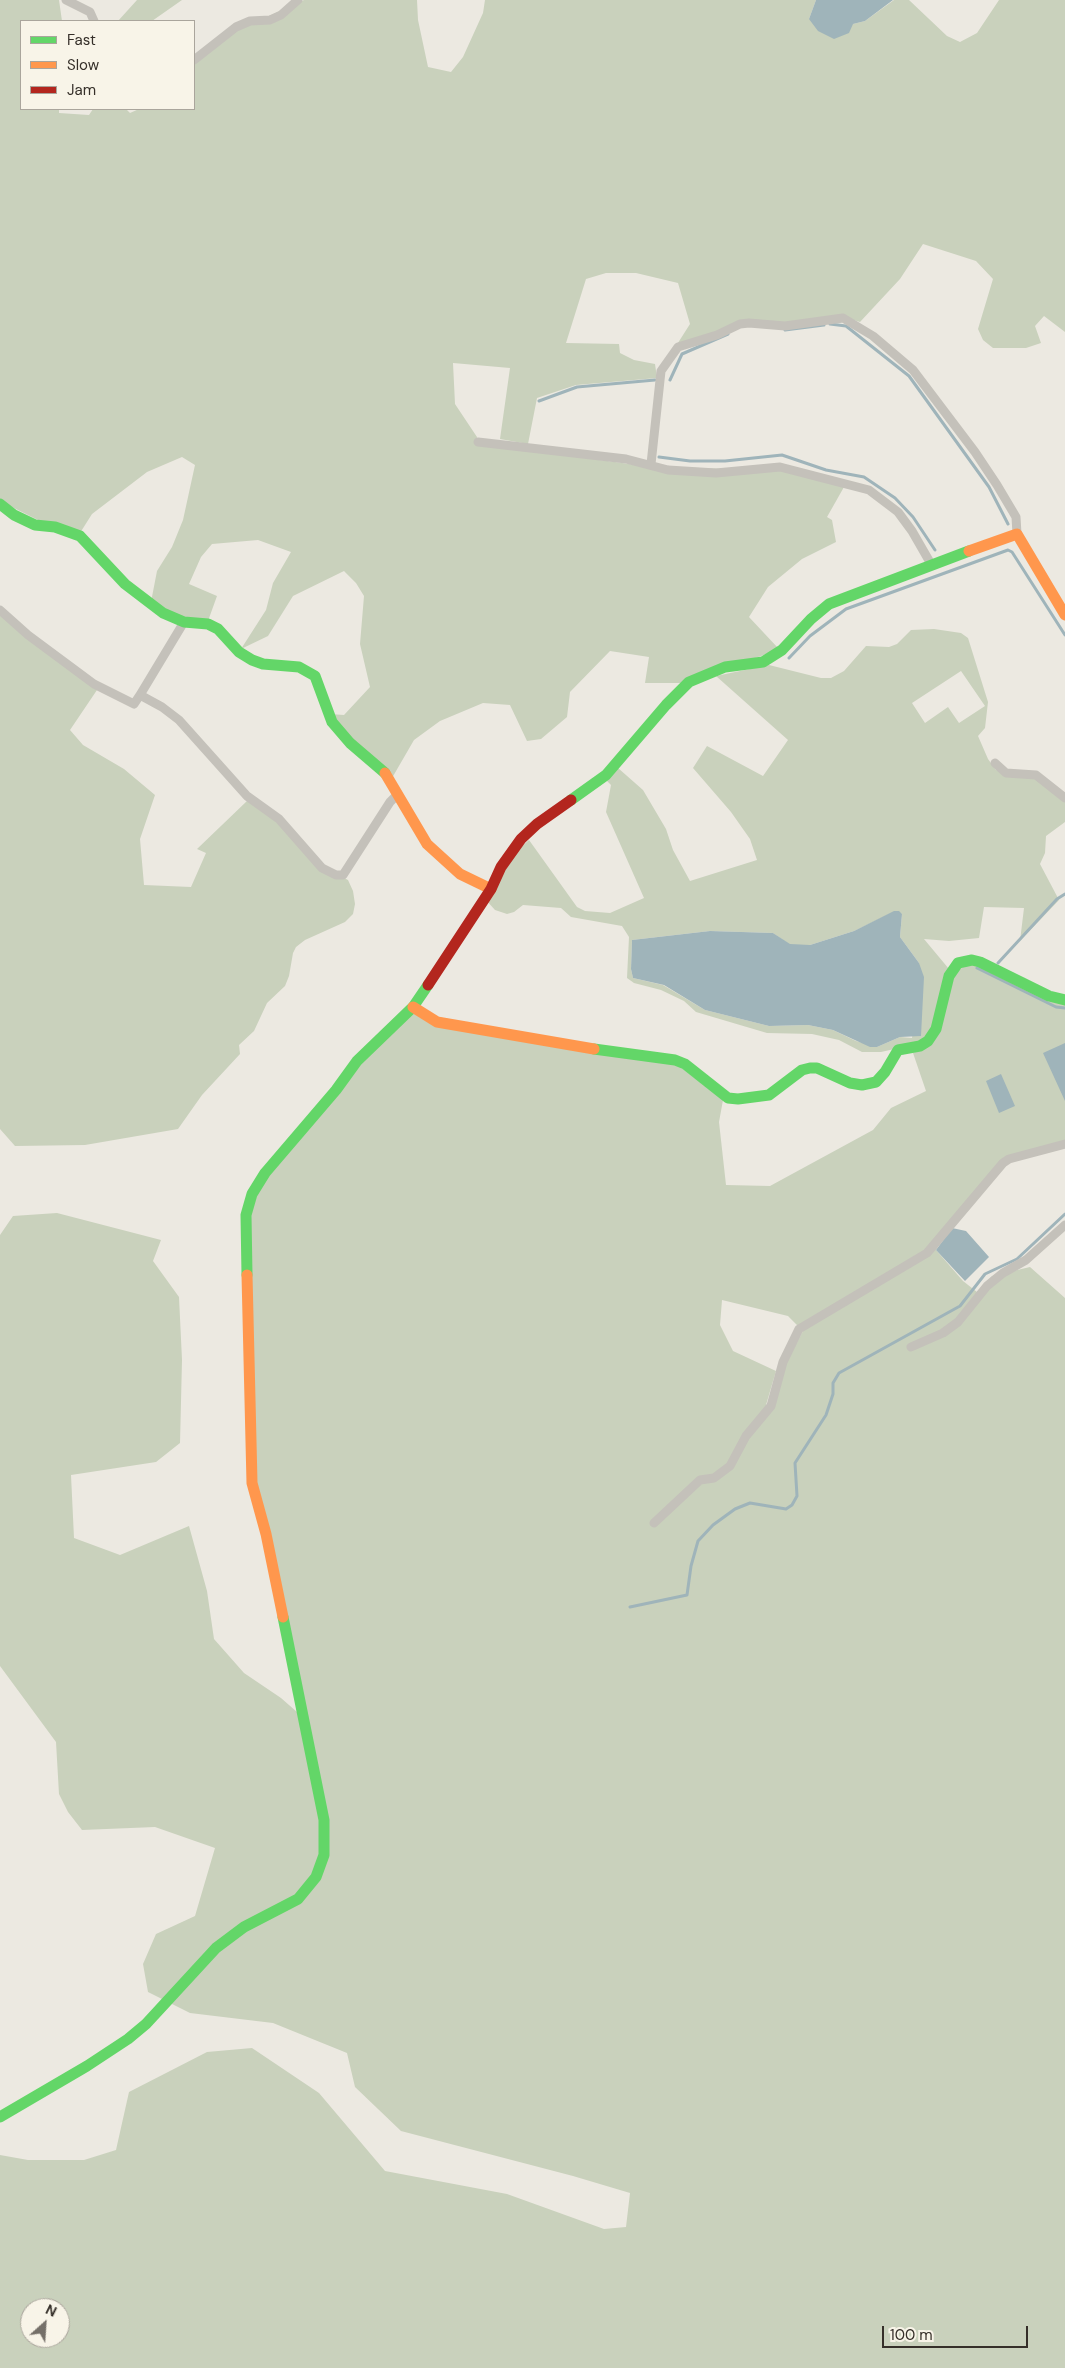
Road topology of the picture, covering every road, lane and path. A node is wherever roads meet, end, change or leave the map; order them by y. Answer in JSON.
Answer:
{"nodes":[{"id":1,"x":66,"y":0,"type":"edge"},
{"id":2,"x":298,"y":0,"type":"edge"},
{"id":3,"x":94,"y":20,"type":"edge"},
{"id":4,"x":195,"y":59,"type":"edge"},
{"id":5,"x":478,"y":442,"type":"dead end"},
{"id":6,"x":651,"y":464,"type":"junction"},
{"id":7,"x":0,"y":504,"type":"edge"},
{"id":8,"x":1017,"y":534,"type":"junction"},
{"id":9,"x":931,"y":564,"type":"junction"},
{"id":10,"x":0,"y":610,"type":"edge"},
{"id":11,"x":1065,"y":615,"type":"edge"},
{"id":12,"x":184,"y":622,"type":"junction"},
{"id":13,"x":140,"y":695,"type":"junction"},
{"id":14,"x":995,"y":763,"type":"dead end"},
{"id":15,"x":398,"y":795,"type":"junction"},
{"id":16,"x":1065,"y":798,"type":"edge"},
{"id":17,"x":491,"y":889,"type":"junction"},
{"id":18,"x":1065,"y":1000,"type":"edge"},
{"id":19,"x":413,"y":1007,"type":"junction"},
{"id":20,"x":1065,"y":1144,"type":"edge"},
{"id":21,"x":1065,"y":1225,"type":"edge"},
{"id":22,"x":911,"y":1347,"type":"dead end"},
{"id":23,"x":654,"y":1523,"type":"dead end"},
{"id":24,"x":0,"y":2117,"type":"edge"}],
"edges":[{"from":1,"to":3,"type":"street"},
{"from":2,"to":4,"type":"street"},
{"from":5,"to":6,"type":"street"},
{"from":6,"to":8,"type":"street"},
{"from":6,"to":9,"type":"street"},
{"from":7,"to":12,"type":"street"},
{"from":8,"to":9,"type":"street"},
{"from":8,"to":11,"type":"street"},
{"from":9,"to":17,"type":"street"},
{"from":10,"to":13,"type":"street"},
{"from":12,"to":13,"type":"street"},
{"from":12,"to":15,"type":"street"},
{"from":13,"to":15,"type":"street"},
{"from":14,"to":16,"type":"street"},
{"from":15,"to":17,"type":"street"},
{"from":17,"to":19,"type":"street"},
{"from":18,"to":19,"type":"street"},
{"from":19,"to":24,"type":"street"},
{"from":20,"to":23,"type":"street"},
{"from":21,"to":22,"type":"street"}]}
